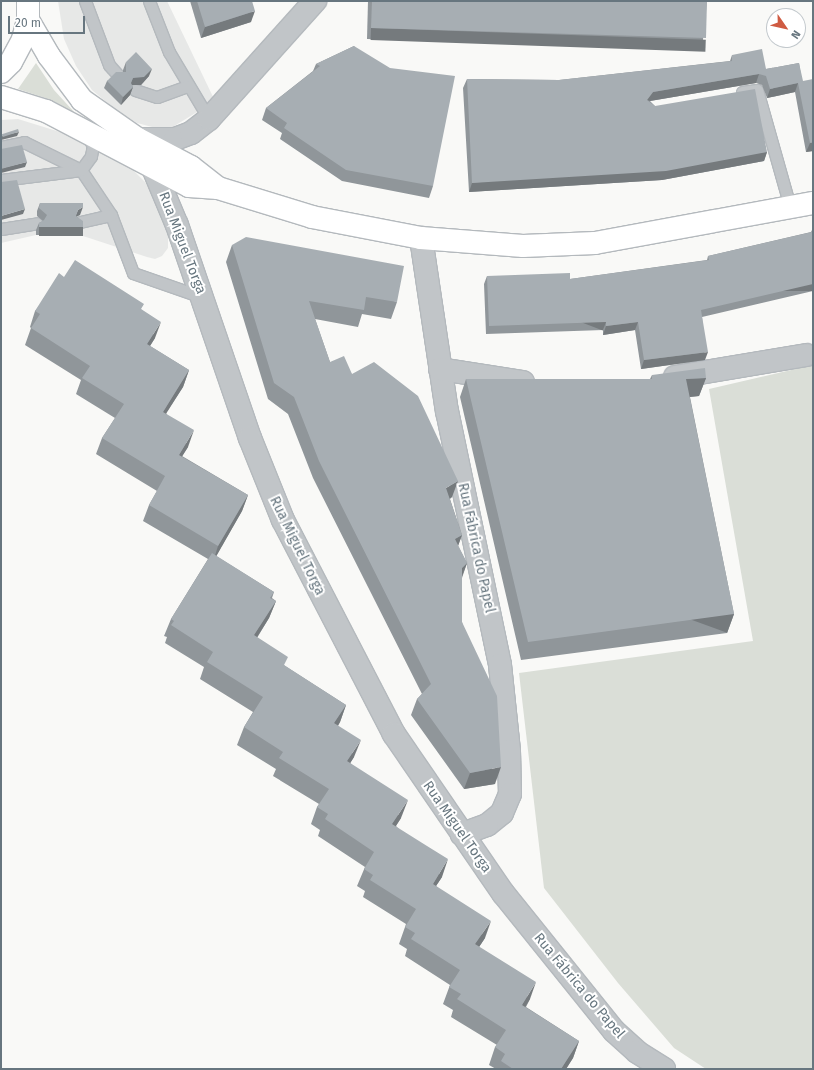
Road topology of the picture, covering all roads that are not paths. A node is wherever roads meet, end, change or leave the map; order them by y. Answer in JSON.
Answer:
{"nodes":[{"id":1,"x":85,"y":1,"type":"edge"},
{"id":2,"x":149,"y":1,"type":"edge"},
{"id":3,"x":314,"y":1,"type":"edge"},
{"id":4,"x":28,"y":10,"type":"edge"},
{"id":5,"x":1,"y":72,"type":"edge"},
{"id":6,"x":118,"y":75,"type":"edge"},
{"id":7,"x":187,"y":86,"type":"junction"},
{"id":8,"x":135,"y":90,"type":"edge"},
{"id":9,"x":727,"y":95,"type":"edge"},
{"id":10,"x":1,"y":97,"type":"edge"},
{"id":11,"x":209,"y":119,"type":"junction"},
{"id":12,"x":82,"y":130,"type":"junction"},
{"id":13,"x":138,"y":139,"type":"junction"},
{"id":14,"x":1,"y":147,"type":"edge"},
{"id":15,"x":153,"y":168,"type":"junction"},
{"id":16,"x":81,"y":170,"type":"junction"},
{"id":17,"x":2,"y":179,"type":"edge"},
{"id":18,"x":218,"y":188,"type":"junction"},
{"id":19,"x":813,"y":203,"type":"edge"},
{"id":20,"x":790,"y":207,"type":"junction"},
{"id":21,"x":112,"y":215,"type":"junction"},
{"id":22,"x":80,"y":222,"type":"edge"},
{"id":23,"x":36,"y":223,"type":"dead end"},
{"id":24,"x":1,"y":229,"type":"edge"},
{"id":25,"x":420,"y":238,"type":"junction"},
{"id":26,"x":203,"y":297,"type":"junction"},
{"id":27,"x":806,"y":355,"type":"dead end"},
{"id":28,"x":440,"y":369,"type":"junction"},
{"id":29,"x":656,"y":379,"type":"edge"},
{"id":30,"x":544,"y":384,"type":"edge"},
{"id":31,"x":462,"y":834,"type":"junction"},
{"id":32,"x":503,"y":893,"type":"joint"},
{"id":33,"x":664,"y":1069,"type":"edge"}],
"edges":[{"from":1,"to":6,"type":"lane"},
{"from":2,"to":7,"type":"lane"},
{"from":3,"to":11,"type":"street"},
{"from":4,"to":5,"type":"main road"},
{"from":4,"to":13,"type":"main road"},
{"from":7,"to":8,"type":"lane"},
{"from":7,"to":11,"type":"lane"},
{"from":9,"to":20,"type":"lane"},
{"from":10,"to":12,"type":"main road"},
{"from":11,"to":13,"type":"street"},
{"from":12,"to":15,"type":"main road"},
{"from":12,"to":16,"type":"lane"},
{"from":13,"to":18,"type":"main road"},
{"from":14,"to":16,"type":"lane"},
{"from":15,"to":18,"type":"main road"},
{"from":15,"to":26,"type":"street","name":"Rua Miguel Torga"},
{"from":16,"to":17,"type":"lane"},
{"from":16,"to":21,"type":"lane"},
{"from":18,"to":25,"type":"main road"},
{"from":19,"to":20,"type":"main road"},
{"from":20,"to":25,"type":"main road"},
{"from":21,"to":22,"type":"lane"},
{"from":21,"to":26,"type":"lane"},
{"from":23,"to":24,"type":"lane"},
{"from":25,"to":28,"type":"street","name":"Rua Fábrica do Papel"},
{"from":26,"to":31,"type":"street","name":"Rua Miguel Torga"},
{"from":27,"to":29,"type":"street"},
{"from":28,"to":30,"type":"street"},
{"from":28,"to":31,"type":"street","name":"Rua Fábrica do Papel"},
{"from":31,"to":32,"type":"street","name":"Rua Miguel Torga"},
{"from":32,"to":33,"type":"street","name":"Rua Fábrica do Papel"}]}
